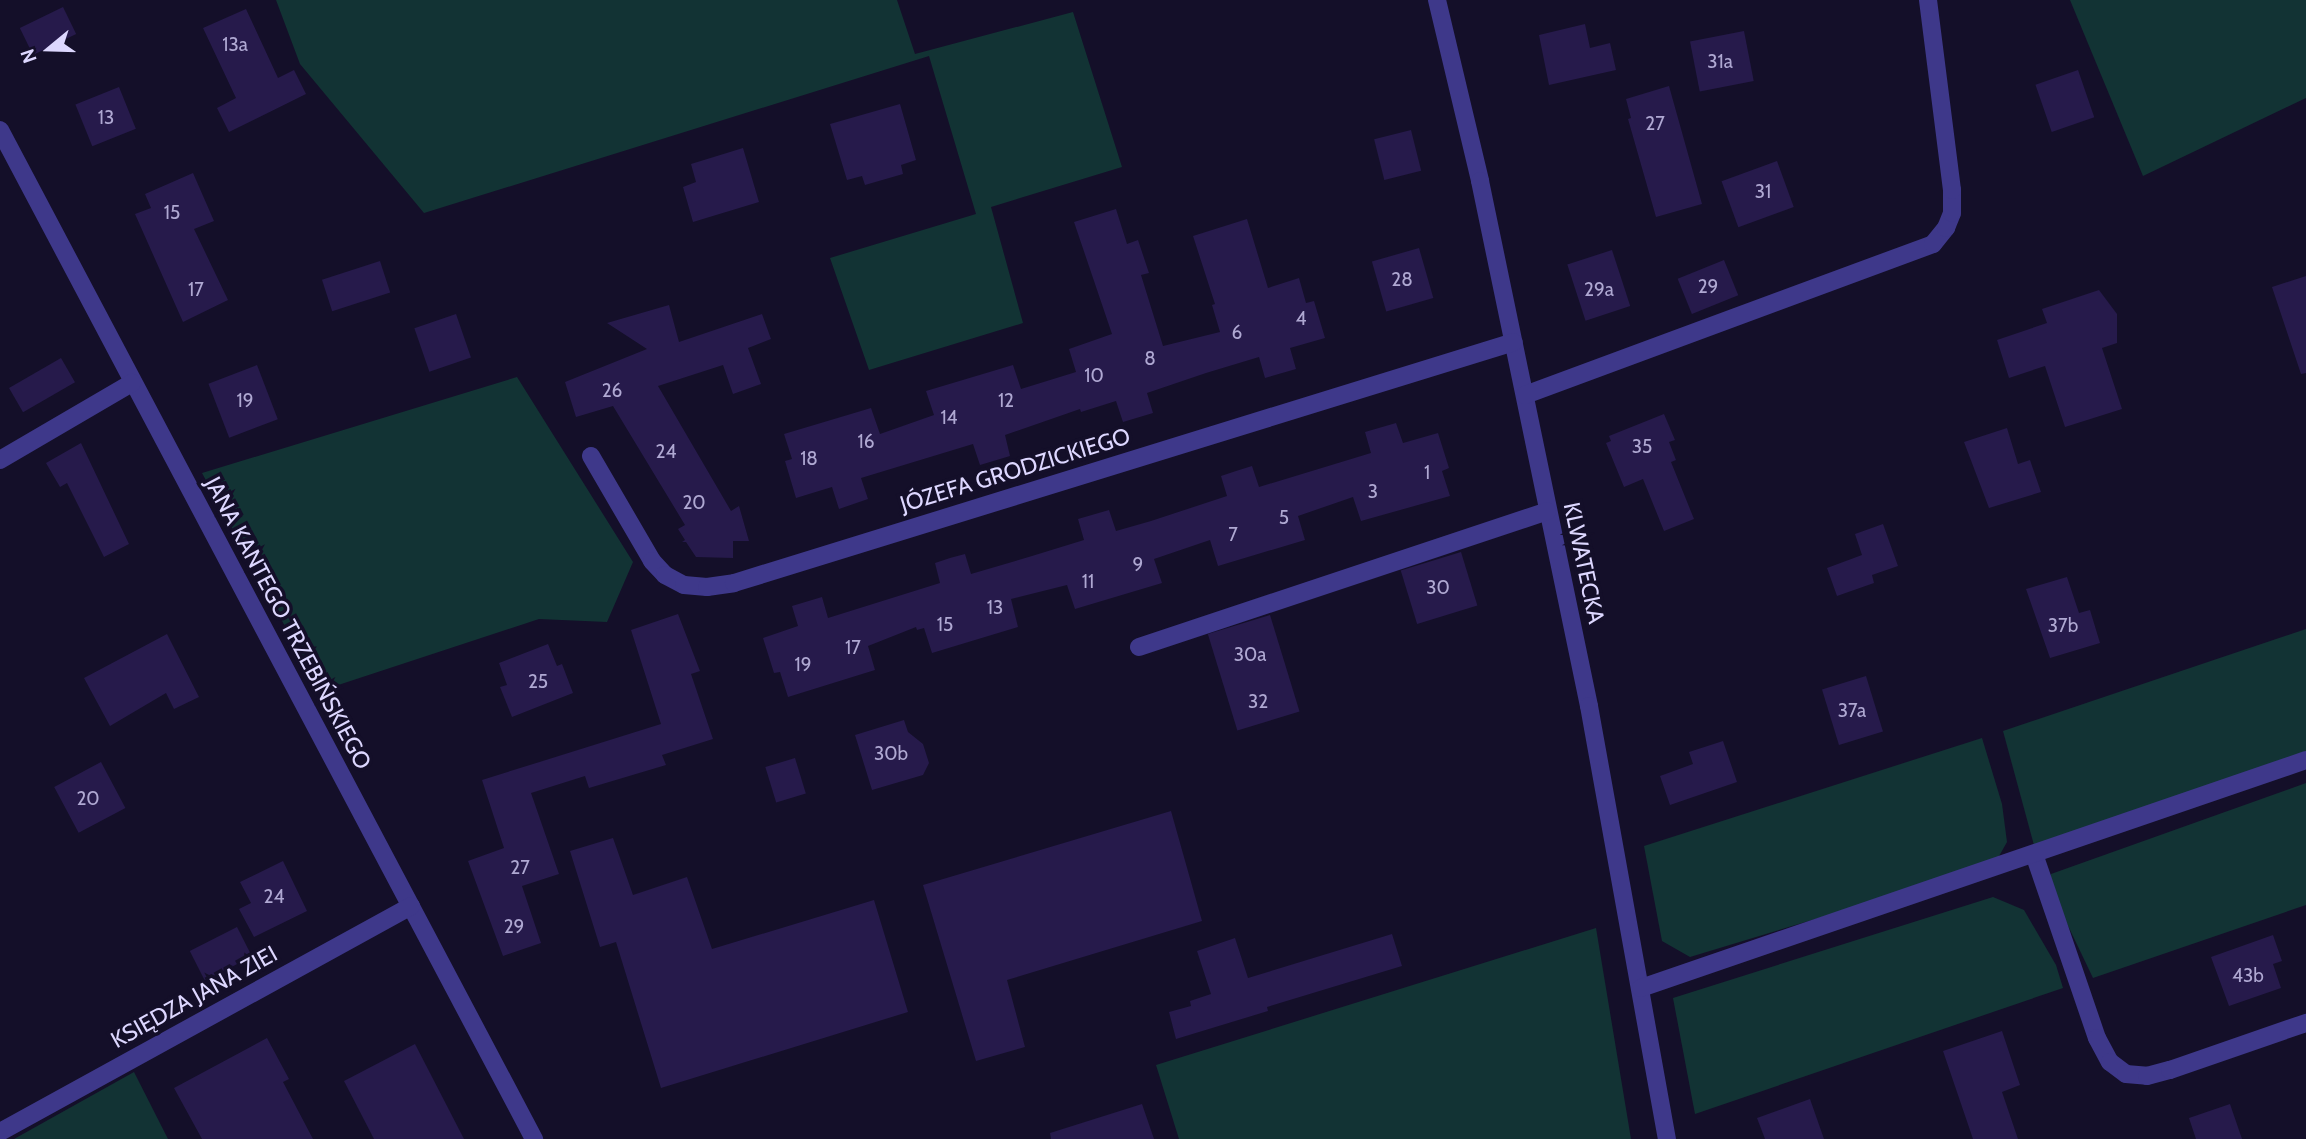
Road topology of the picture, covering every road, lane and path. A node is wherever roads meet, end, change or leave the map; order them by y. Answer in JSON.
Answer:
{"nodes":[{"id":1,"x":1437,"y":0,"type":"edge"},
{"id":2,"x":1928,"y":0,"type":"edge"},
{"id":3,"x":0,"y":130,"type":"edge"},
{"id":4,"x":1514,"y":342,"type":"junction"},
{"id":5,"x":132,"y":383,"type":"junction"},
{"id":6,"x":1525,"y":395,"type":"junction"},
{"id":7,"x":592,"y":456,"type":"dead end"},
{"id":8,"x":0,"y":460,"type":"edge"},
{"id":9,"x":1547,"y":511,"type":"junction"},
{"id":10,"x":1139,"y":647,"type":"dead end"},
{"id":11,"x":2306,"y":760,"type":"edge"},
{"id":12,"x":2034,"y":854,"type":"junction"},
{"id":13,"x":411,"y":906,"type":"junction"},
{"id":14,"x":1641,"y":988,"type":"junction"},
{"id":15,"x":2306,"y":1023,"type":"edge"},
{"id":16,"x":0,"y":1132,"type":"edge"},
{"id":17,"x":534,"y":1139,"type":"edge"},
{"id":18,"x":1667,"y":1139,"type":"edge"}],
"edges":[{"from":1,"to":4,"type":"street","name":"KLWATECKA"},
{"from":2,"to":6,"type":"street"},
{"from":3,"to":5,"type":"street","name":"JANA KANTEGO TRZEBIŃSKIEGO"},
{"from":4,"to":6,"type":"street","name":"KLWATECKA"},
{"from":4,"to":7,"type":"street","name":"JÓZEFA GRODZICKIEGO"},
{"from":5,"to":8,"type":"street"},
{"from":5,"to":13,"type":"street","name":"JANA KANTEGO TRZEBIŃSKIEGO"},
{"from":6,"to":9,"type":"street","name":"KLWATECKA"},
{"from":9,"to":10,"type":"street"},
{"from":9,"to":14,"type":"street","name":"KLWATECKA"},
{"from":11,"to":12,"type":"street"},
{"from":12,"to":14,"type":"street"},
{"from":12,"to":15,"type":"street"},
{"from":13,"to":16,"type":"street","name":"KSIĘDZA JANA ZIEI"},
{"from":13,"to":17,"type":"street","name":"JANA KANTEGO TRZEBIŃSKIEGO"},
{"from":14,"to":18,"type":"street","name":"KLWATECKA"}]}
